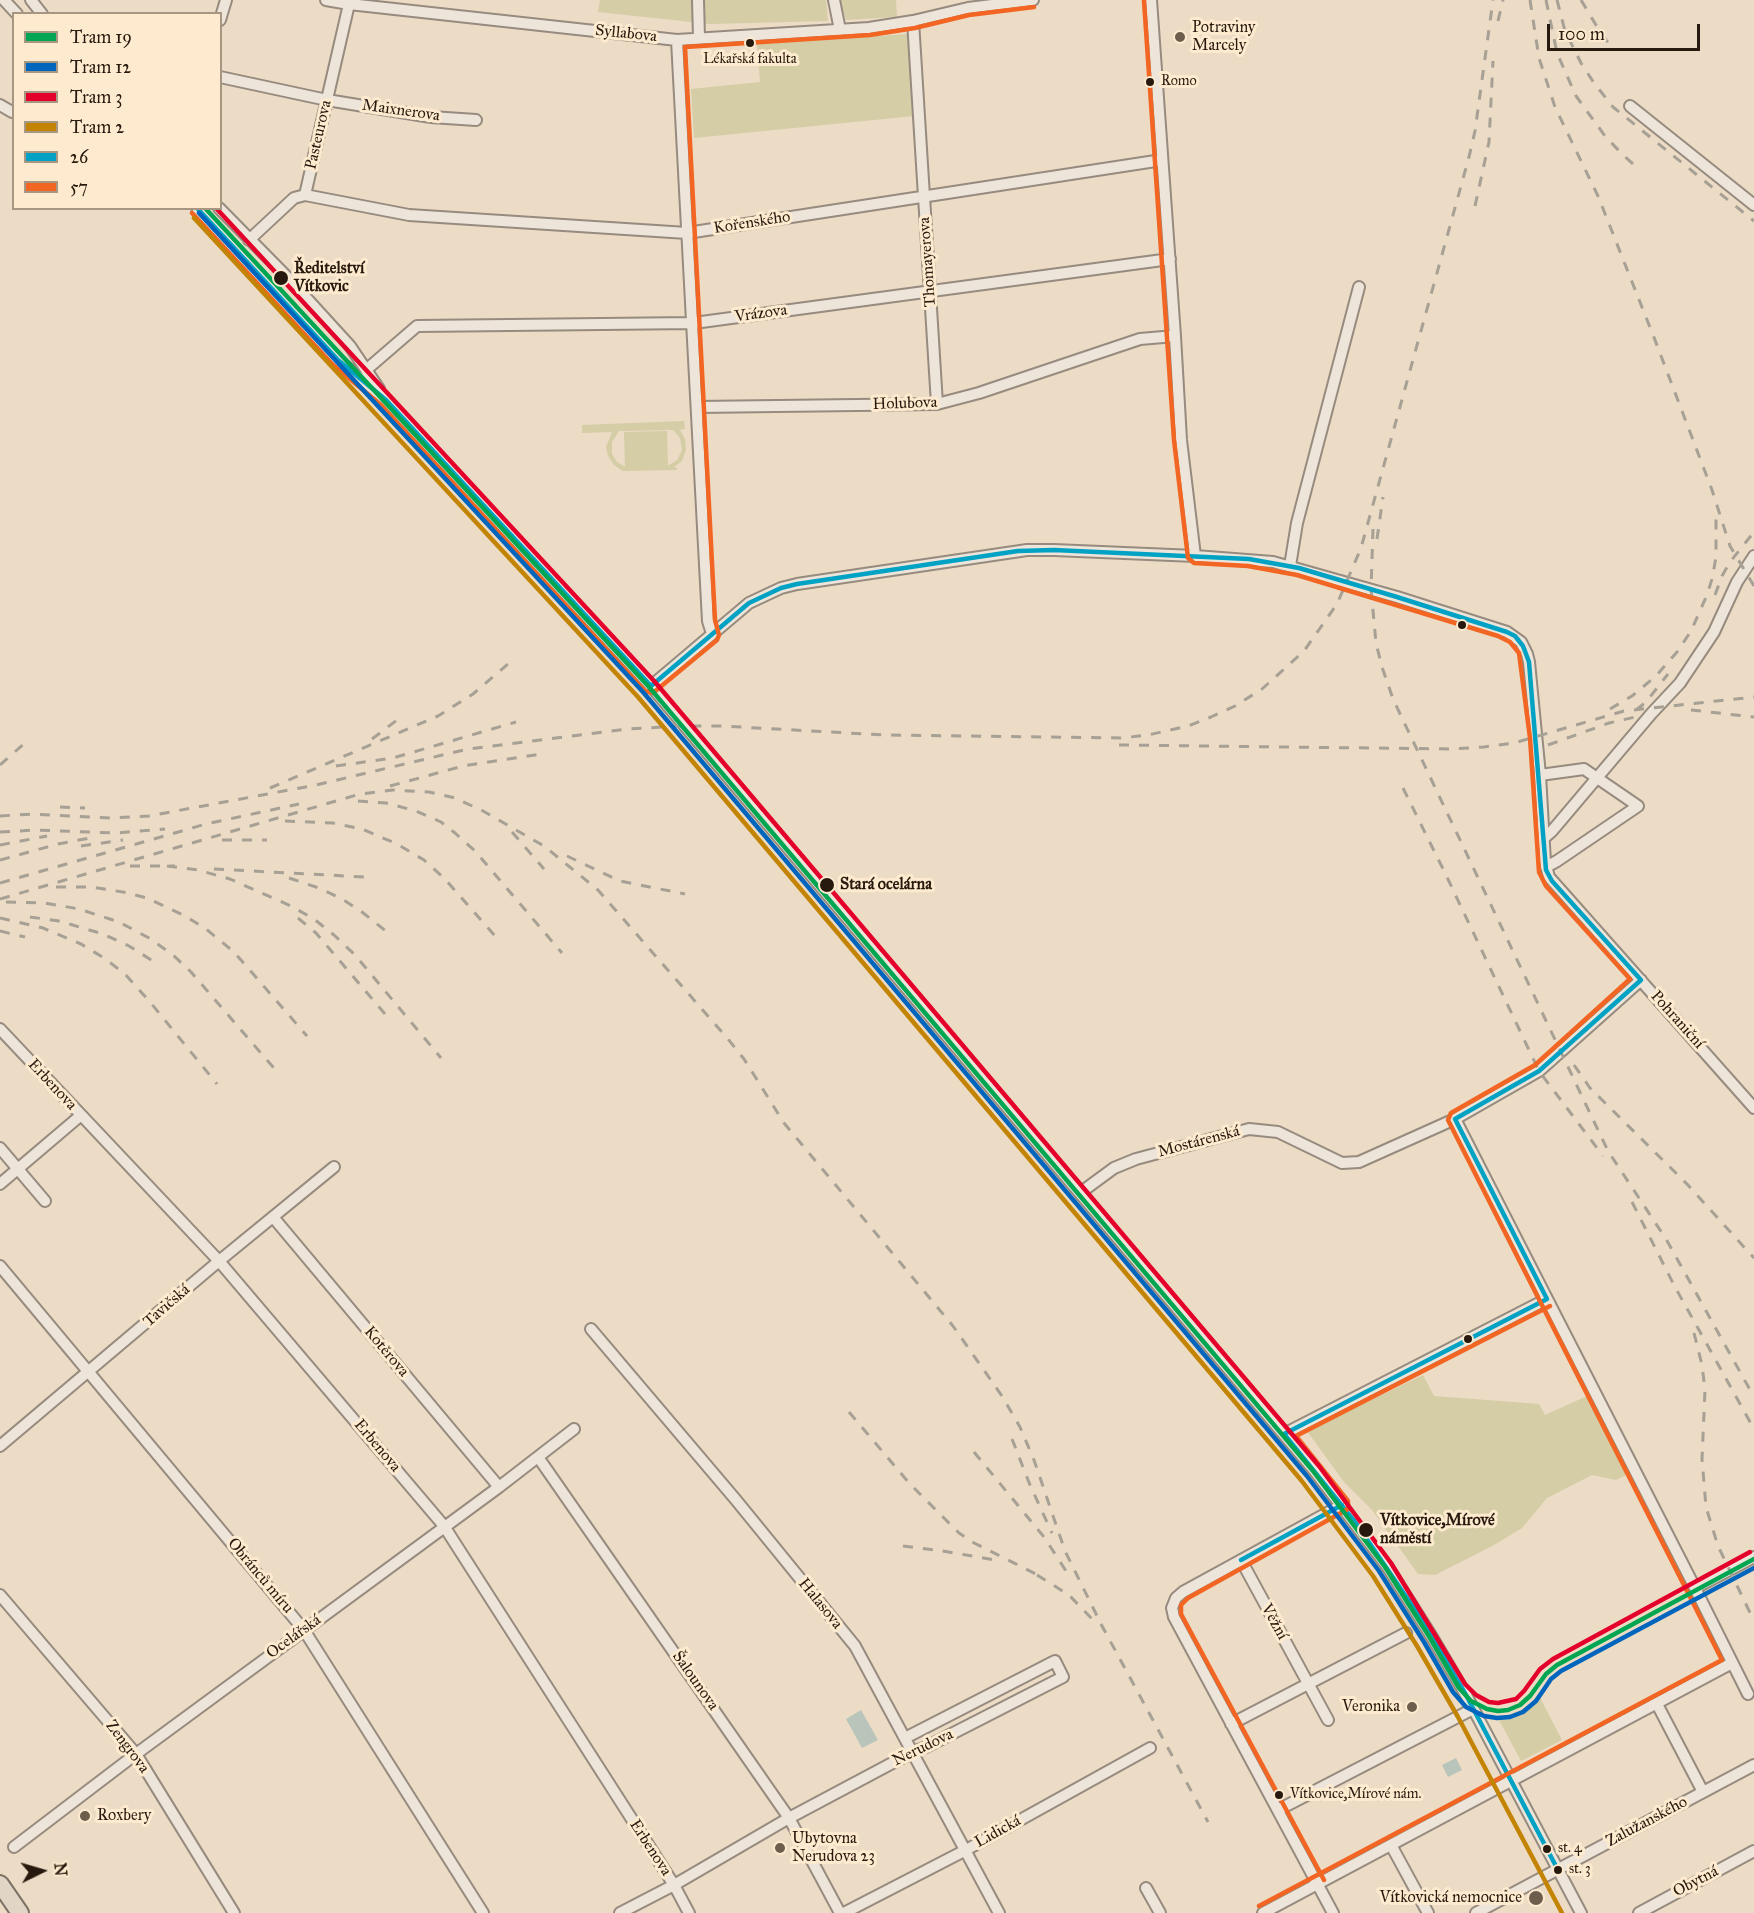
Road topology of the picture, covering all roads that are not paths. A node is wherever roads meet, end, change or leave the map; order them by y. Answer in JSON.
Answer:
{"nodes":[{"id":1,"x":4,"y":0,"type":"edge"},
{"id":2,"x":31,"y":0,"type":"edge"},
{"id":3,"x":326,"y":0,"type":"edge"},
{"id":4,"x":698,"y":0,"type":"edge"},
{"id":5,"x":834,"y":0,"type":"edge"},
{"id":6,"x":1033,"y":0,"type":"edge"},
{"id":7,"x":1151,"y":0,"type":"edge"},
{"id":8,"x":349,"y":4,"type":"junction"},
{"id":9,"x":953,"y":5,"type":"edge"},
{"id":10,"x":15,"y":12,"type":"edge"},
{"id":11,"x":40,"y":12,"type":"edge"},
{"id":12,"x":913,"y":21,"type":"junction"},
{"id":13,"x":840,"y":30,"type":"junction"},
{"id":14,"x":699,"y":38,"type":"junction"},
{"id":15,"x":677,"y":40,"type":"junction"},
{"id":16,"x":222,"y":77,"type":"edge"},
{"id":17,"x":327,"y":100,"type":"junction"},
{"id":18,"x":1630,"y":106,"type":"dead end"},
{"id":19,"x":476,"y":120,"type":"dead end"},
{"id":20,"x":1162,"y":160,"type":"junction"},
{"id":21,"x":305,"y":195,"type":"junction"},
{"id":22,"x":924,"y":197,"type":"junction"},
{"id":23,"x":1754,"y":205,"type":"edge"},
{"id":24,"x":199,"y":210,"type":"edge"},
{"id":25,"x":221,"y":210,"type":"edge"},
{"id":26,"x":687,"y":232,"type":"junction"},
{"id":27,"x":249,"y":240,"type":"junction"},
{"id":28,"x":1170,"y":259,"type":"junction"},
{"id":29,"x":1359,"y":287,"type":"dead end"},
{"id":30,"x":929,"y":290,"type":"junction"},
{"id":31,"x":694,"y":323,"type":"junction"},
{"id":32,"x":1175,"y":336,"type":"junction"},
{"id":33,"x":366,"y":370,"type":"junction"},
{"id":34,"x":386,"y":399,"type":"junction"},
{"id":35,"x":937,"y":404,"type":"junction"},
{"id":36,"x":697,"y":408,"type":"junction"},
{"id":37,"x":1195,"y":556,"type":"junction"},
{"id":38,"x":1754,"y":556,"type":"edge"},
{"id":39,"x":1290,"y":566,"type":"junction"},
{"id":40,"x":712,"y":634,"type":"junction"},
{"id":41,"x":651,"y":686,"type":"junction"},
{"id":42,"x":1540,"y":775,"type":"junction"},
{"id":43,"x":1598,"y":777,"type":"junction"},
{"id":44,"x":1543,"y":839,"type":"junction"},
{"id":45,"x":1546,"y":867,"type":"junction"},
{"id":46,"x":1641,"y":980,"type":"junction"},
{"id":47,"x":0,"y":1029,"type":"edge"},
{"id":48,"x":1754,"y":1108,"type":"edge"},
{"id":49,"x":80,"y":1116,"type":"junction"},
{"id":50,"x":1455,"y":1119,"type":"junction"},
{"id":51,"x":0,"y":1148,"type":"edge"},
{"id":52,"x":334,"y":1167,"type":"dead end"},
{"id":53,"x":18,"y":1169,"type":"junction"},
{"id":54,"x":0,"y":1184,"type":"edge"},
{"id":55,"x":1080,"y":1193,"type":"junction"},
{"id":56,"x":45,"y":1201,"type":"dead end"},
{"id":57,"x":273,"y":1217,"type":"junction"},
{"id":58,"x":219,"y":1261,"type":"junction"},
{"id":59,"x":0,"y":1266,"type":"edge"},
{"id":60,"x":1547,"y":1299,"type":"junction"},
{"id":61,"x":591,"y":1329,"type":"dead end"},
{"id":62,"x":89,"y":1373,"type":"junction"},
{"id":63,"x":574,"y":1429,"type":"dead end"},
{"id":64,"x":1284,"y":1434,"type":"junction"},
{"id":65,"x":0,"y":1446,"type":"edge"},
{"id":66,"x":538,"y":1457,"type":"junction"},
{"id":67,"x":499,"y":1487,"type":"junction"},
{"id":68,"x":1342,"y":1505,"type":"junction"},
{"id":69,"x":444,"y":1526,"type":"junction"},
{"id":70,"x":1754,"y":1557,"type":"edge"},
{"id":71,"x":1241,"y":1560,"type":"junction"},
{"id":72,"x":1695,"y":1588,"type":"junction"},
{"id":73,"x":0,"y":1595,"type":"edge"},
{"id":74,"x":304,"y":1630,"type":"junction"},
{"id":75,"x":1406,"y":1633,"type":"dead end"},
{"id":76,"x":1732,"y":1664,"type":"junction"},
{"id":77,"x":1308,"y":1683,"type":"junction"},
{"id":78,"x":1748,"y":1694,"type":"dead end"},
{"id":79,"x":1656,"y":1704,"type":"junction"},
{"id":80,"x":1473,"y":1709,"type":"junction"},
{"id":81,"x":1328,"y":1720,"type":"dead end"},
{"id":82,"x":1231,"y":1724,"type":"junction"},
{"id":83,"x":905,"y":1738,"type":"junction"},
{"id":84,"x":1150,"y":1748,"type":"dead end"},
{"id":85,"x":913,"y":1752,"type":"junction"},
{"id":86,"x":136,"y":1754,"type":"junction"},
{"id":87,"x":1754,"y":1764,"type":"edge"},
{"id":88,"x":1511,"y":1781,"type":"junction"},
{"id":89,"x":1703,"y":1792,"type":"junction"},
{"id":90,"x":1278,"y":1810,"type":"junction"},
{"id":91,"x":789,"y":1818,"type":"junction"},
{"id":92,"x":1391,"y":1845,"type":"junction"},
{"id":93,"x":14,"y":1847,"type":"dead end"},
{"id":94,"x":966,"y":1850,"type":"junction"},
{"id":95,"x":1754,"y":1851,"type":"edge"},
{"id":96,"x":1558,"y":1870,"type":"junction"},
{"id":97,"x":0,"y":1884,"type":"edge"},
{"id":98,"x":1317,"y":1884,"type":"junction"},
{"id":99,"x":674,"y":1885,"type":"junction"},
{"id":100,"x":1146,"y":1888,"type":"dead end"},
{"id":101,"x":20,"y":1913,"type":"edge"},
{"id":102,"x":234,"y":1913,"type":"edge"},
{"id":103,"x":483,"y":1913,"type":"edge"},
{"id":104,"x":620,"y":1913,"type":"edge"},
{"id":105,"x":689,"y":1913,"type":"edge"},
{"id":106,"x":842,"y":1913,"type":"edge"},
{"id":107,"x":999,"y":1913,"type":"edge"},
{"id":108,"x":1160,"y":1913,"type":"edge"},
{"id":109,"x":1263,"y":1913,"type":"edge"},
{"id":110,"x":1333,"y":1913,"type":"edge"},
{"id":111,"x":1428,"y":1913,"type":"edge"},
{"id":112,"x":1476,"y":1913,"type":"edge"},
{"id":113,"x":1581,"y":1913,"type":"edge"},
{"id":114,"x":1639,"y":1913,"type":"edge"}],
"edges":[{"from":1,"to":10,"type":"street"},
{"from":2,"to":11,"type":"street"},
{"from":3,"to":8,"type":"street","name":"Syllabova"},
{"from":4,"to":14,"type":"street"},
{"from":5,"to":13,"type":"street"},
{"from":6,"to":9,"type":"street","name":"Syllabova"},
{"from":7,"to":20,"type":"street"},
{"from":8,"to":15,"type":"street","name":"Syllabova"},
{"from":8,"to":17,"type":"street","name":"Pasteurova"},
{"from":9,"to":12,"type":"street","name":"Syllabova"},
{"from":12,"to":13,"type":"street","name":"Syllabova"},
{"from":12,"to":22,"type":"street","name":"Thomayerova"},
{"from":13,"to":14,"type":"street","name":"Syllabova"},
{"from":14,"to":15,"type":"street","name":"Syllabova"},
{"from":15,"to":26,"type":"street"},
{"from":16,"to":17,"type":"street","name":"Maixnerova"},
{"from":17,"to":19,"type":"street","name":"Maixnerova"},
{"from":17,"to":21,"type":"street","name":"Pasteurova"},
{"from":18,"to":23,"type":"street"},
{"from":20,"to":22,"type":"street","name":"Kořenského"},
{"from":20,"to":28,"type":"street"},
{"from":21,"to":26,"type":"street","name":"Kořenského"},
{"from":21,"to":27,"type":"street"},
{"from":22,"to":26,"type":"street","name":"Kořenského"},
{"from":22,"to":30,"type":"street","name":"Thomayerova"},
{"from":24,"to":34,"type":"street"},
{"from":25,"to":27,"type":"street"},
{"from":26,"to":31,"type":"street"},
{"from":27,"to":33,"type":"street"},
{"from":28,"to":30,"type":"street","name":"Vrázova"},
{"from":28,"to":32,"type":"street"},
{"from":29,"to":39,"type":"street"},
{"from":30,"to":31,"type":"street","name":"Vrázova"},
{"from":30,"to":35,"type":"street","name":"Thomayerova"},
{"from":31,"to":33,"type":"street","name":"Vrázova"},
{"from":31,"to":36,"type":"street"},
{"from":32,"to":35,"type":"street","name":"Holubova"},
{"from":32,"to":37,"type":"street"},
{"from":33,"to":34,"type":"street"},
{"from":34,"to":41,"type":"street"},
{"from":35,"to":36,"type":"street","name":"Holubova"},
{"from":36,"to":40,"type":"street"},
{"from":37,"to":39,"type":"street","name":"Pohraniční"},
{"from":37,"to":40,"type":"street","name":"Pohraniční"},
{"from":38,"to":43,"type":"street"},
{"from":39,"to":42,"type":"street","name":"Pohraniční"},
{"from":40,"to":41,"type":"street","name":"Pohraniční"},
{"from":41,"to":55,"type":"street"},
{"from":42,"to":43,"type":"street"},
{"from":42,"to":44,"type":"street","name":"Pohraniční"},
{"from":43,"to":44,"type":"street"},
{"from":43,"to":45,"type":"street"},
{"from":44,"to":45,"type":"street","name":"Pohraniční"},
{"from":45,"to":46,"type":"street","name":"Pohraniční"},
{"from":46,"to":48,"type":"street","name":"Pohraniční"},
{"from":46,"to":50,"type":"street","name":"Mostárenská"},
{"from":47,"to":49,"type":"street","name":"Erbenova"},
{"from":49,"to":53,"type":"street"},
{"from":49,"to":58,"type":"street","name":"Erbenova"},
{"from":50,"to":55,"type":"street","name":"Mostárenská"},
{"from":50,"to":60,"type":"street"},
{"from":51,"to":53,"type":"street"},
{"from":52,"to":57,"type":"street","name":"Tavičská"},
{"from":53,"to":54,"type":"street"},
{"from":53,"to":56,"type":"street"},
{"from":55,"to":64,"type":"street"},
{"from":57,"to":58,"type":"street","name":"Tavičská"},
{"from":57,"to":67,"type":"street","name":"Kotěrova"},
{"from":58,"to":62,"type":"street","name":"Tavičská"},
{"from":58,"to":69,"type":"street","name":"Erbenova"},
{"from":59,"to":62,"type":"street","name":"Obránců míru"},
{"from":60,"to":64,"type":"street"},
{"from":60,"to":72,"type":"street"},
{"from":61,"to":83,"type":"street","name":"Halasova"},
{"from":62,"to":65,"type":"street","name":"Tavičská"},
{"from":62,"to":74,"type":"street","name":"Obránců míru"},
{"from":63,"to":66,"type":"street","name":"Ocelářská"},
{"from":64,"to":68,"type":"street"},
{"from":66,"to":67,"type":"street","name":"Ocelářská"},
{"from":66,"to":91,"type":"street","name":"Šalounova"},
{"from":67,"to":69,"type":"street","name":"Ocelářská"},
{"from":68,"to":71,"type":"street"},
{"from":68,"to":80,"type":"street"},
{"from":69,"to":74,"type":"street","name":"Ocelářská"},
{"from":69,"to":99,"type":"street","name":"Erbenova"},
{"from":70,"to":72,"type":"street"},
{"from":71,"to":77,"type":"street","name":"Věžní"},
{"from":71,"to":82,"type":"street"},
{"from":72,"to":76,"type":"street"},
{"from":73,"to":86,"type":"street","name":"Zengrova"},
{"from":74,"to":86,"type":"street","name":"Ocelářská"},
{"from":74,"to":103,"type":"street","name":"Obránců míru"},
{"from":75,"to":77,"type":"street"},
{"from":76,"to":78,"type":"street"},
{"from":76,"to":79,"type":"street"},
{"from":77,"to":81,"type":"street","name":"Věžní"},
{"from":77,"to":82,"type":"street"},
{"from":79,"to":88,"type":"street"},
{"from":79,"to":89,"type":"street"},
{"from":80,"to":88,"type":"street"},
{"from":80,"to":90,"type":"street"},
{"from":82,"to":90,"type":"street"},
{"from":83,"to":85,"type":"street","name":"Halasova"},
{"from":83,"to":85,"type":"street","name":"Nerudova"},
{"from":84,"to":94,"type":"street","name":"Lidická"},
{"from":85,"to":91,"type":"street","name":"Nerudova"},
{"from":85,"to":94,"type":"street","name":"Halasova"},
{"from":86,"to":93,"type":"street","name":"Ocelářská"},
{"from":86,"to":102,"type":"street","name":"Zengrova"},
{"from":87,"to":89,"type":"street","name":"Zalužanského"},
{"from":88,"to":92,"type":"street"},
{"from":88,"to":96,"type":"street"},
{"from":89,"to":96,"type":"street","name":"Zalužanského"},
{"from":90,"to":98,"type":"street"},
{"from":91,"to":99,"type":"street","name":"Nerudova"},
{"from":91,"to":106,"type":"street","name":"Šalounova"},
{"from":92,"to":98,"type":"street"},
{"from":92,"to":111,"type":"street"},
{"from":94,"to":106,"type":"street","name":"Lidická"},
{"from":94,"to":107,"type":"street","name":"Halasova"},
{"from":95,"to":114,"type":"street","name":"Obytná"},
{"from":96,"to":112,"type":"street","name":"Zalužanského"},
{"from":96,"to":113,"type":"street"},
{"from":97,"to":101,"type":"main road"},
{"from":98,"to":109,"type":"street"},
{"from":98,"to":110,"type":"street"},
{"from":99,"to":104,"type":"street","name":"Nerudova"},
{"from":99,"to":105,"type":"street","name":"Erbenova"},
{"from":100,"to":108,"type":"street"}]}
